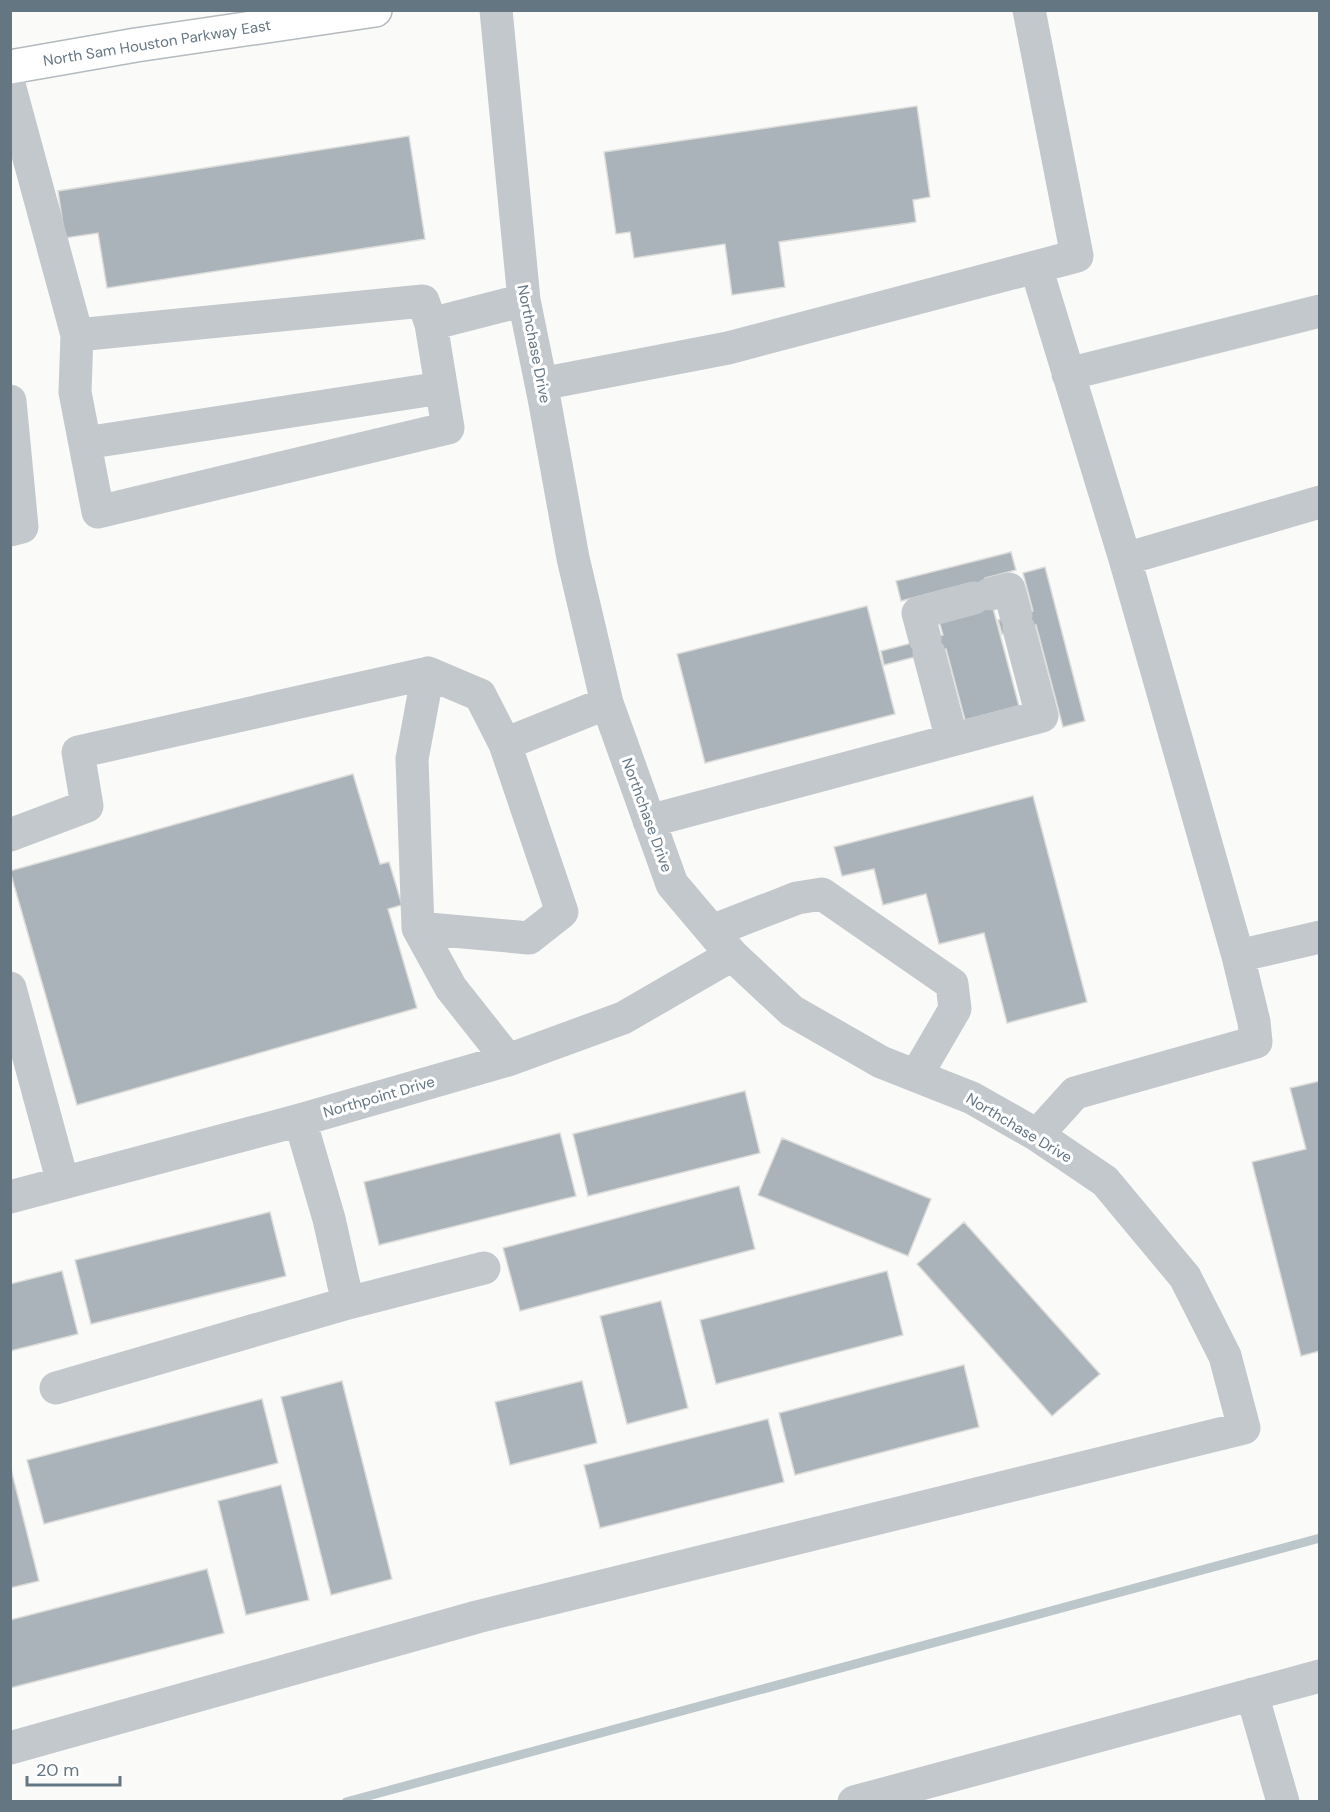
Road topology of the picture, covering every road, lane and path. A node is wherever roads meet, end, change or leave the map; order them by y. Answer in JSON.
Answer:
{"nodes":[{"id":1,"x":375,"y":10,"type":"edge"},
{"id":2,"x":496,"y":10,"type":"edge"},
{"id":3,"x":1029,"y":10,"type":"edge"},
{"id":4,"x":10,"y":67,"type":"edge"},
{"id":5,"x":10,"y":88,"type":"edge"},
{"id":6,"x":1036,"y":267,"type":"junction"},
{"id":7,"x":524,"y":300,"type":"junction"},
{"id":8,"x":1320,"y":311,"type":"edge"},
{"id":9,"x":431,"y":324,"type":"junction"},
{"id":10,"x":77,"y":334,"type":"junction"},
{"id":11,"x":1068,"y":374,"type":"junction"},
{"id":12,"x":541,"y":384,"type":"junction"},
{"id":13,"x":441,"y":388,"type":"junction"},
{"id":14,"x":10,"y":401,"type":"edge"},
{"id":15,"x":85,"y":443,"type":"junction"},
{"id":16,"x":1320,"y":502,"type":"edge"},
{"id":17,"x":10,"y":530,"type":"edge"},
{"id":18,"x":1125,"y":559,"type":"junction"},
{"id":19,"x":428,"y":673,"type":"junction"},
{"id":20,"x":607,"y":704,"type":"junction"},
{"id":21,"x":952,"y":740,"type":"junction"},
{"id":22,"x":505,"y":744,"type":"junction"},
{"id":23,"x":649,"y":821,"type":"junction"},
{"id":24,"x":10,"y":835,"type":"edge"},
{"id":25,"x":418,"y":928,"type":"junction"},
{"id":26,"x":1320,"y":937,"type":"edge"},
{"id":27,"x":722,"y":943,"type":"junction"},
{"id":28,"x":1238,"y":957,"type":"junction"},
{"id":29,"x":10,"y":988,"type":"edge"},
{"id":30,"x":508,"y":1060,"type":"junction"},
{"id":31,"x":916,"y":1076,"type":"junction"},
{"id":32,"x":300,"y":1120,"type":"junction"},
{"id":33,"x":1037,"y":1135,"type":"junction"},
{"id":34,"x":63,"y":1183,"type":"junction"},
{"id":35,"x":10,"y":1197,"type":"edge"},
{"id":36,"x":484,"y":1268,"type":"dead end"},
{"id":37,"x":348,"y":1303,"type":"junction"},
{"id":38,"x":56,"y":1388,"type":"dead end"},
{"id":39,"x":1320,"y":1676,"type":"edge"},
{"id":40,"x":1252,"y":1694,"type":"junction"},
{"id":41,"x":10,"y":1748,"type":"edge"},
{"id":42,"x":854,"y":1802,"type":"edge"},
{"id":43,"x":1283,"y":1802,"type":"edge"}],
"edges":[{"from":1,"to":4,"type":"main road","name":"North Sam Houston Parkway East"},
{"from":2,"to":7,"type":"street","name":"Northchase Drive"},
{"from":3,"to":6,"type":"street"},
{"from":5,"to":10,"type":"street"},
{"from":6,"to":11,"type":"street"},
{"from":6,"to":12,"type":"street"},
{"from":7,"to":9,"type":"street"},
{"from":7,"to":12,"type":"street","name":"Northchase Drive"},
{"from":8,"to":11,"type":"street"},
{"from":9,"to":10,"type":"street"},
{"from":9,"to":13,"type":"street"},
{"from":10,"to":15,"type":"street"},
{"from":11,"to":18,"type":"street"},
{"from":12,"to":20,"type":"street","name":"Northchase Drive"},
{"from":13,"to":15,"type":"street"},
{"from":13,"to":15,"type":"street"},
{"from":14,"to":17,"type":"street"},
{"from":16,"to":18,"type":"street"},
{"from":18,"to":28,"type":"street"},
{"from":19,"to":22,"type":"street"},
{"from":19,"to":24,"type":"street"},
{"from":19,"to":25,"type":"street"},
{"from":20,"to":22,"type":"street"},
{"from":20,"to":23,"type":"street","name":"Northchase Drive"},
{"from":21,"to":21,"type":"street"},
{"from":21,"to":23,"type":"street"},
{"from":22,"to":25,"type":"street"},
{"from":23,"to":27,"type":"street","name":"Northchase Drive"},
{"from":25,"to":30,"type":"street"},
{"from":26,"to":28,"type":"street"},
{"from":27,"to":30,"type":"street","name":"Northpoint Drive"},
{"from":27,"to":31,"type":"street","name":"Northchase Drive"},
{"from":27,"to":31,"type":"street","name":"Northpoint Drive"},
{"from":28,"to":33,"type":"street"},
{"from":29,"to":34,"type":"street"},
{"from":30,"to":32,"type":"street","name":"Northpoint Drive"},
{"from":31,"to":33,"type":"street","name":"Northchase Drive"},
{"from":32,"to":34,"type":"street","name":"Northpoint Drive"},
{"from":32,"to":37,"type":"street"},
{"from":33,"to":41,"type":"street","name":"Northchase Drive"},
{"from":34,"to":35,"type":"street","name":"Northpoint Drive"},
{"from":36,"to":37,"type":"street"},
{"from":37,"to":38,"type":"street"},
{"from":39,"to":40,"type":"street"},
{"from":40,"to":42,"type":"street"},
{"from":40,"to":43,"type":"street"}]}
